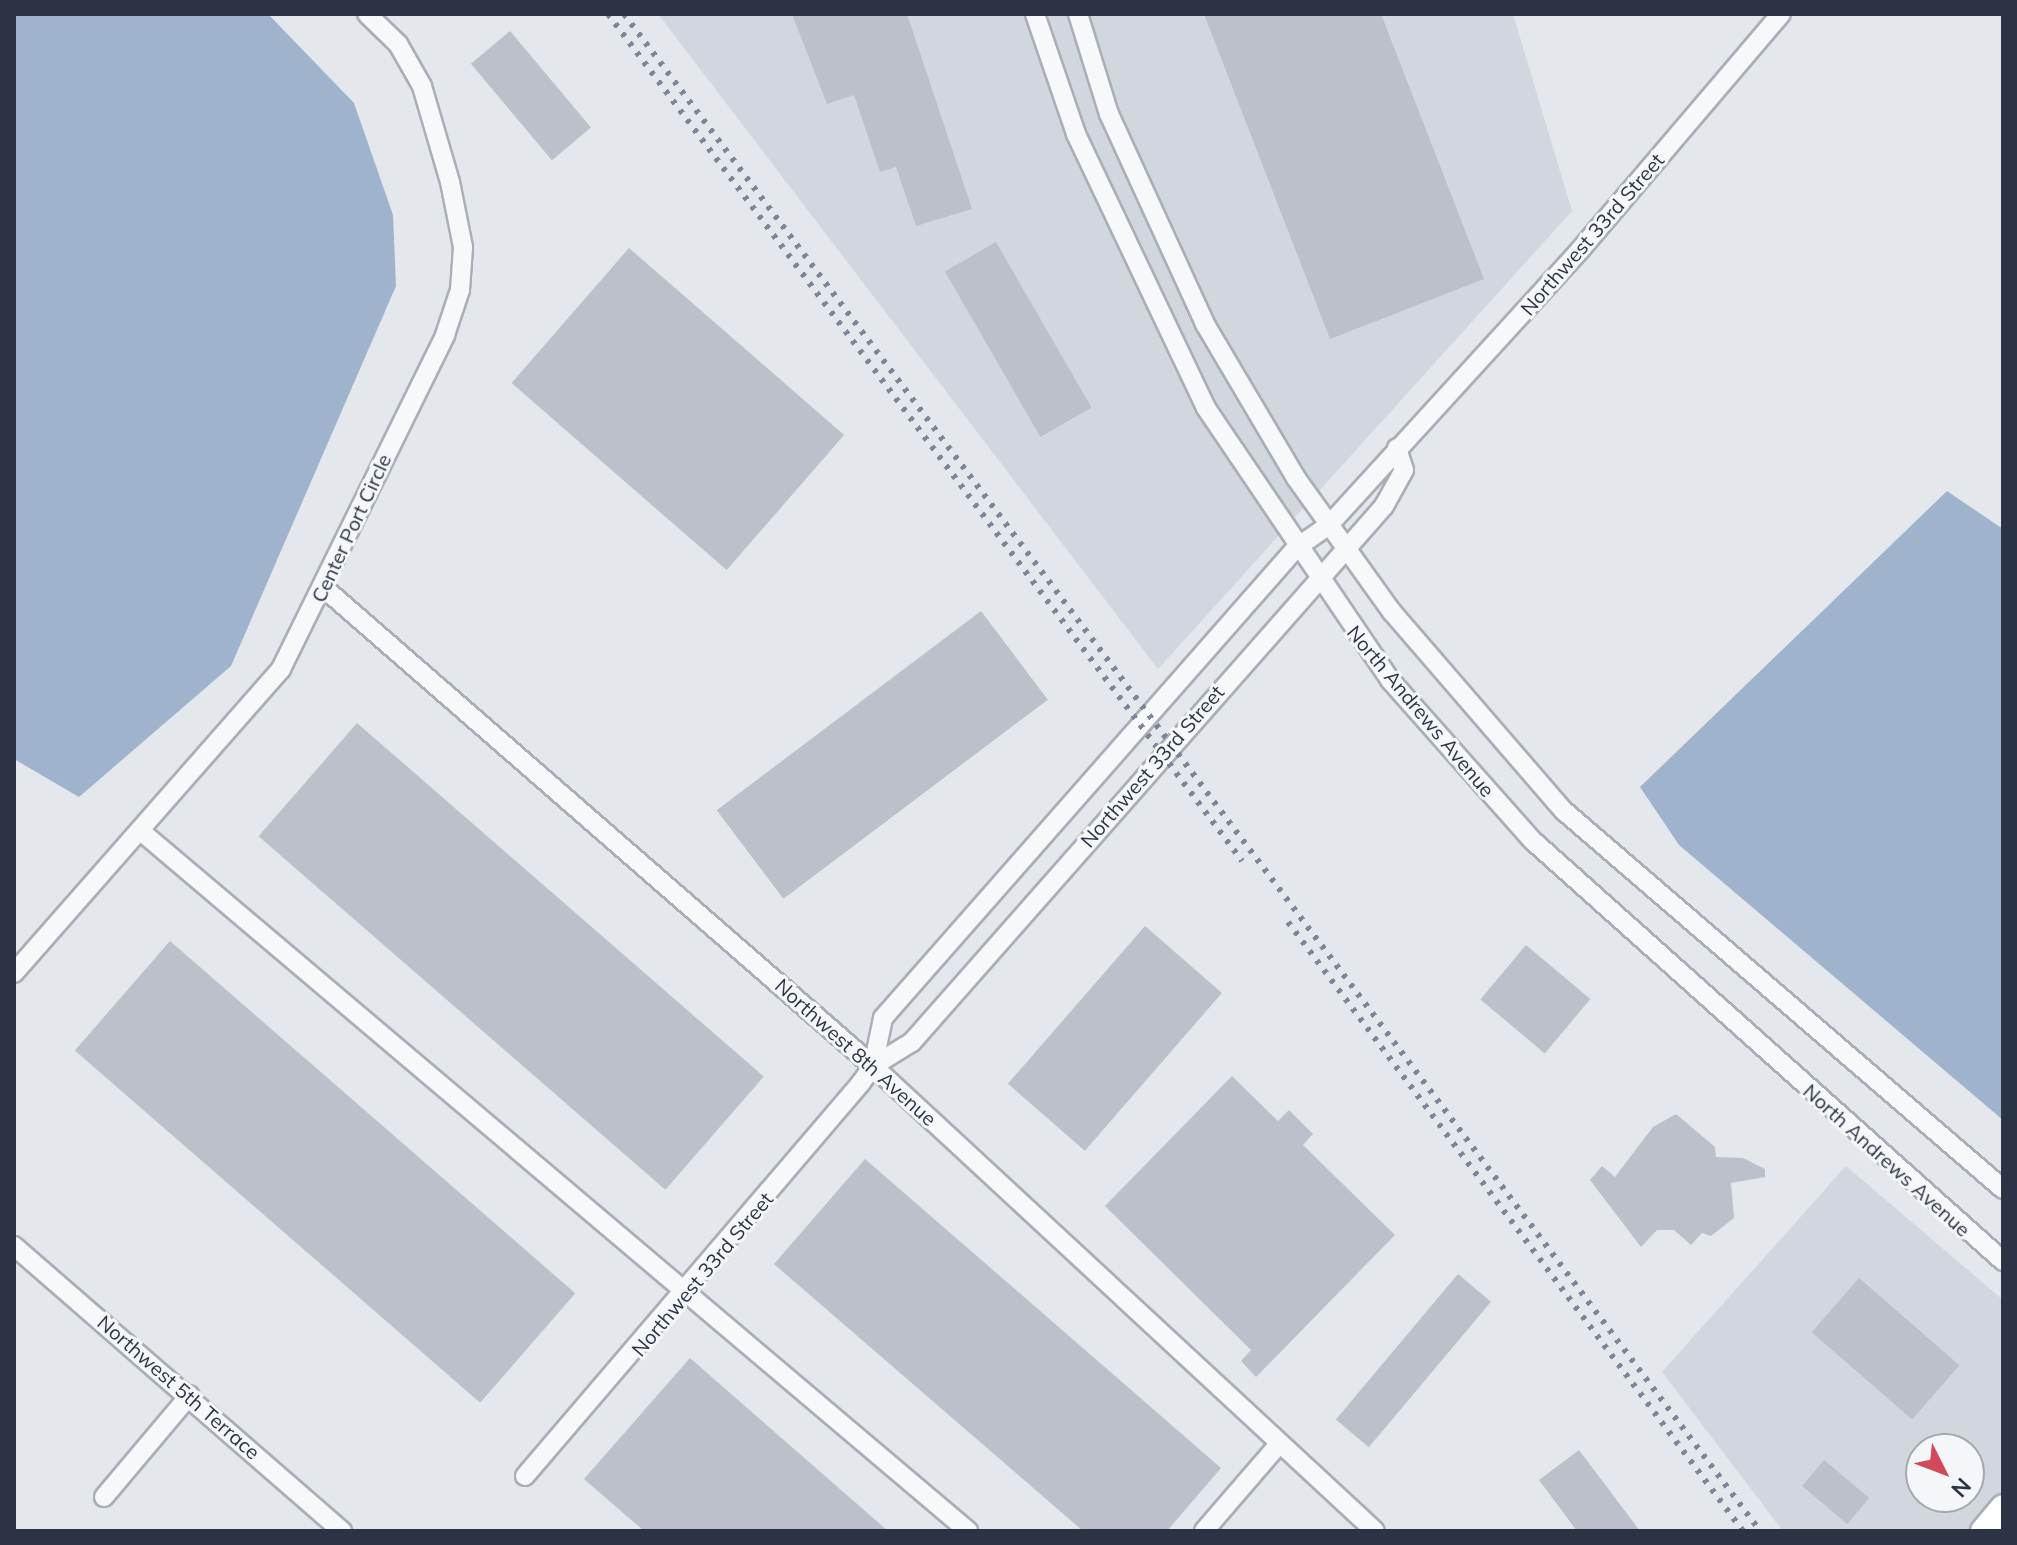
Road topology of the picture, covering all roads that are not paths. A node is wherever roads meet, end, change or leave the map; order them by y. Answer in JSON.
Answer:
{"nodes":[{"id":1,"x":367,"y":14,"type":"edge"},
{"id":2,"x":1035,"y":14,"type":"edge"},
{"id":3,"x":1078,"y":14,"type":"edge"},
{"id":4,"x":1781,"y":14,"type":"edge"},
{"id":5,"x":1397,"y":448,"type":"junction"},
{"id":6,"x":1329,"y":525,"type":"junction"},
{"id":7,"x":1296,"y":548,"type":"junction"},
{"id":8,"x":1346,"y":548,"type":"junction"},
{"id":9,"x":1316,"y":577,"type":"junction"},
{"id":10,"x":324,"y":588,"type":"junction"},
{"id":11,"x":143,"y":833,"type":"junction"},
{"id":12,"x":14,"y":973,"type":"edge"},
{"id":13,"x":873,"y":1066,"type":"junction"},
{"id":14,"x":2003,"y":1189,"type":"edge"},
{"id":15,"x":14,"y":1246,"type":"edge"},
{"id":16,"x":2003,"y":1261,"type":"edge"},
{"id":17,"x":688,"y":1294,"type":"junction"},
{"id":18,"x":190,"y":1395,"type":"junction"},
{"id":19,"x":1280,"y":1443,"type":"junction"},
{"id":20,"x":525,"y":1476,"type":"dead end"},
{"id":21,"x":104,"y":1497,"type":"dead end"},
{"id":22,"x":2003,"y":1507,"type":"edge"},
{"id":23,"x":342,"y":1531,"type":"edge"},
{"id":24,"x":968,"y":1531,"type":"edge"},
{"id":25,"x":1204,"y":1531,"type":"edge"},
{"id":26,"x":1375,"y":1531,"type":"edge"},
{"id":27,"x":1983,"y":1531,"type":"edge"}],
"edges":[{"from":1,"to":10,"type":"street","name":"Center Port Circle"},
{"from":2,"to":7,"type":"street","name":"North Andrews Avenue"},
{"from":3,"to":6,"type":"street","name":"North Andrews Avenue"},
{"from":4,"to":5,"type":"street","name":"Northwest 33rd Street"},
{"from":5,"to":6,"type":"street","name":"Northwest 33rd Street"},
{"from":5,"to":8,"type":"street","name":"Northwest 33rd Street"},
{"from":6,"to":7,"type":"street","name":"Northwest 33rd Street"},
{"from":6,"to":8,"type":"street","name":"North Andrews Avenue"},
{"from":7,"to":9,"type":"street","name":"North Andrews Avenue"},
{"from":7,"to":13,"type":"street","name":"Northwest 33rd Street"},
{"from":8,"to":9,"type":"street","name":"Northwest 33rd Street"},
{"from":8,"to":14,"type":"street","name":"North Andrews Avenue"},
{"from":9,"to":13,"type":"street","name":"Northwest 33rd Street"},
{"from":9,"to":16,"type":"street","name":"North Andrews Avenue"},
{"from":10,"to":11,"type":"street","name":"Center Port Circle"},
{"from":10,"to":13,"type":"street","name":"Northwest 8th Avenue"},
{"from":11,"to":12,"type":"street","name":"Center Port Circle"},
{"from":11,"to":17,"type":"street"},
{"from":13,"to":17,"type":"street","name":"Northwest 33rd Street"},
{"from":13,"to":19,"type":"street","name":"Northwest 8th Avenue"},
{"from":15,"to":18,"type":"street","name":"Northwest 5th Terrace"},
{"from":17,"to":20,"type":"street","name":"Northwest 33rd Street"},
{"from":17,"to":24,"type":"street"},
{"from":18,"to":21,"type":"street"},
{"from":18,"to":23,"type":"street","name":"Northwest 5th Terrace"},
{"from":19,"to":25,"type":"street"},
{"from":19,"to":26,"type":"street","name":"Northwest 8th Avenue"},
{"from":22,"to":27,"type":"main road"}]}
